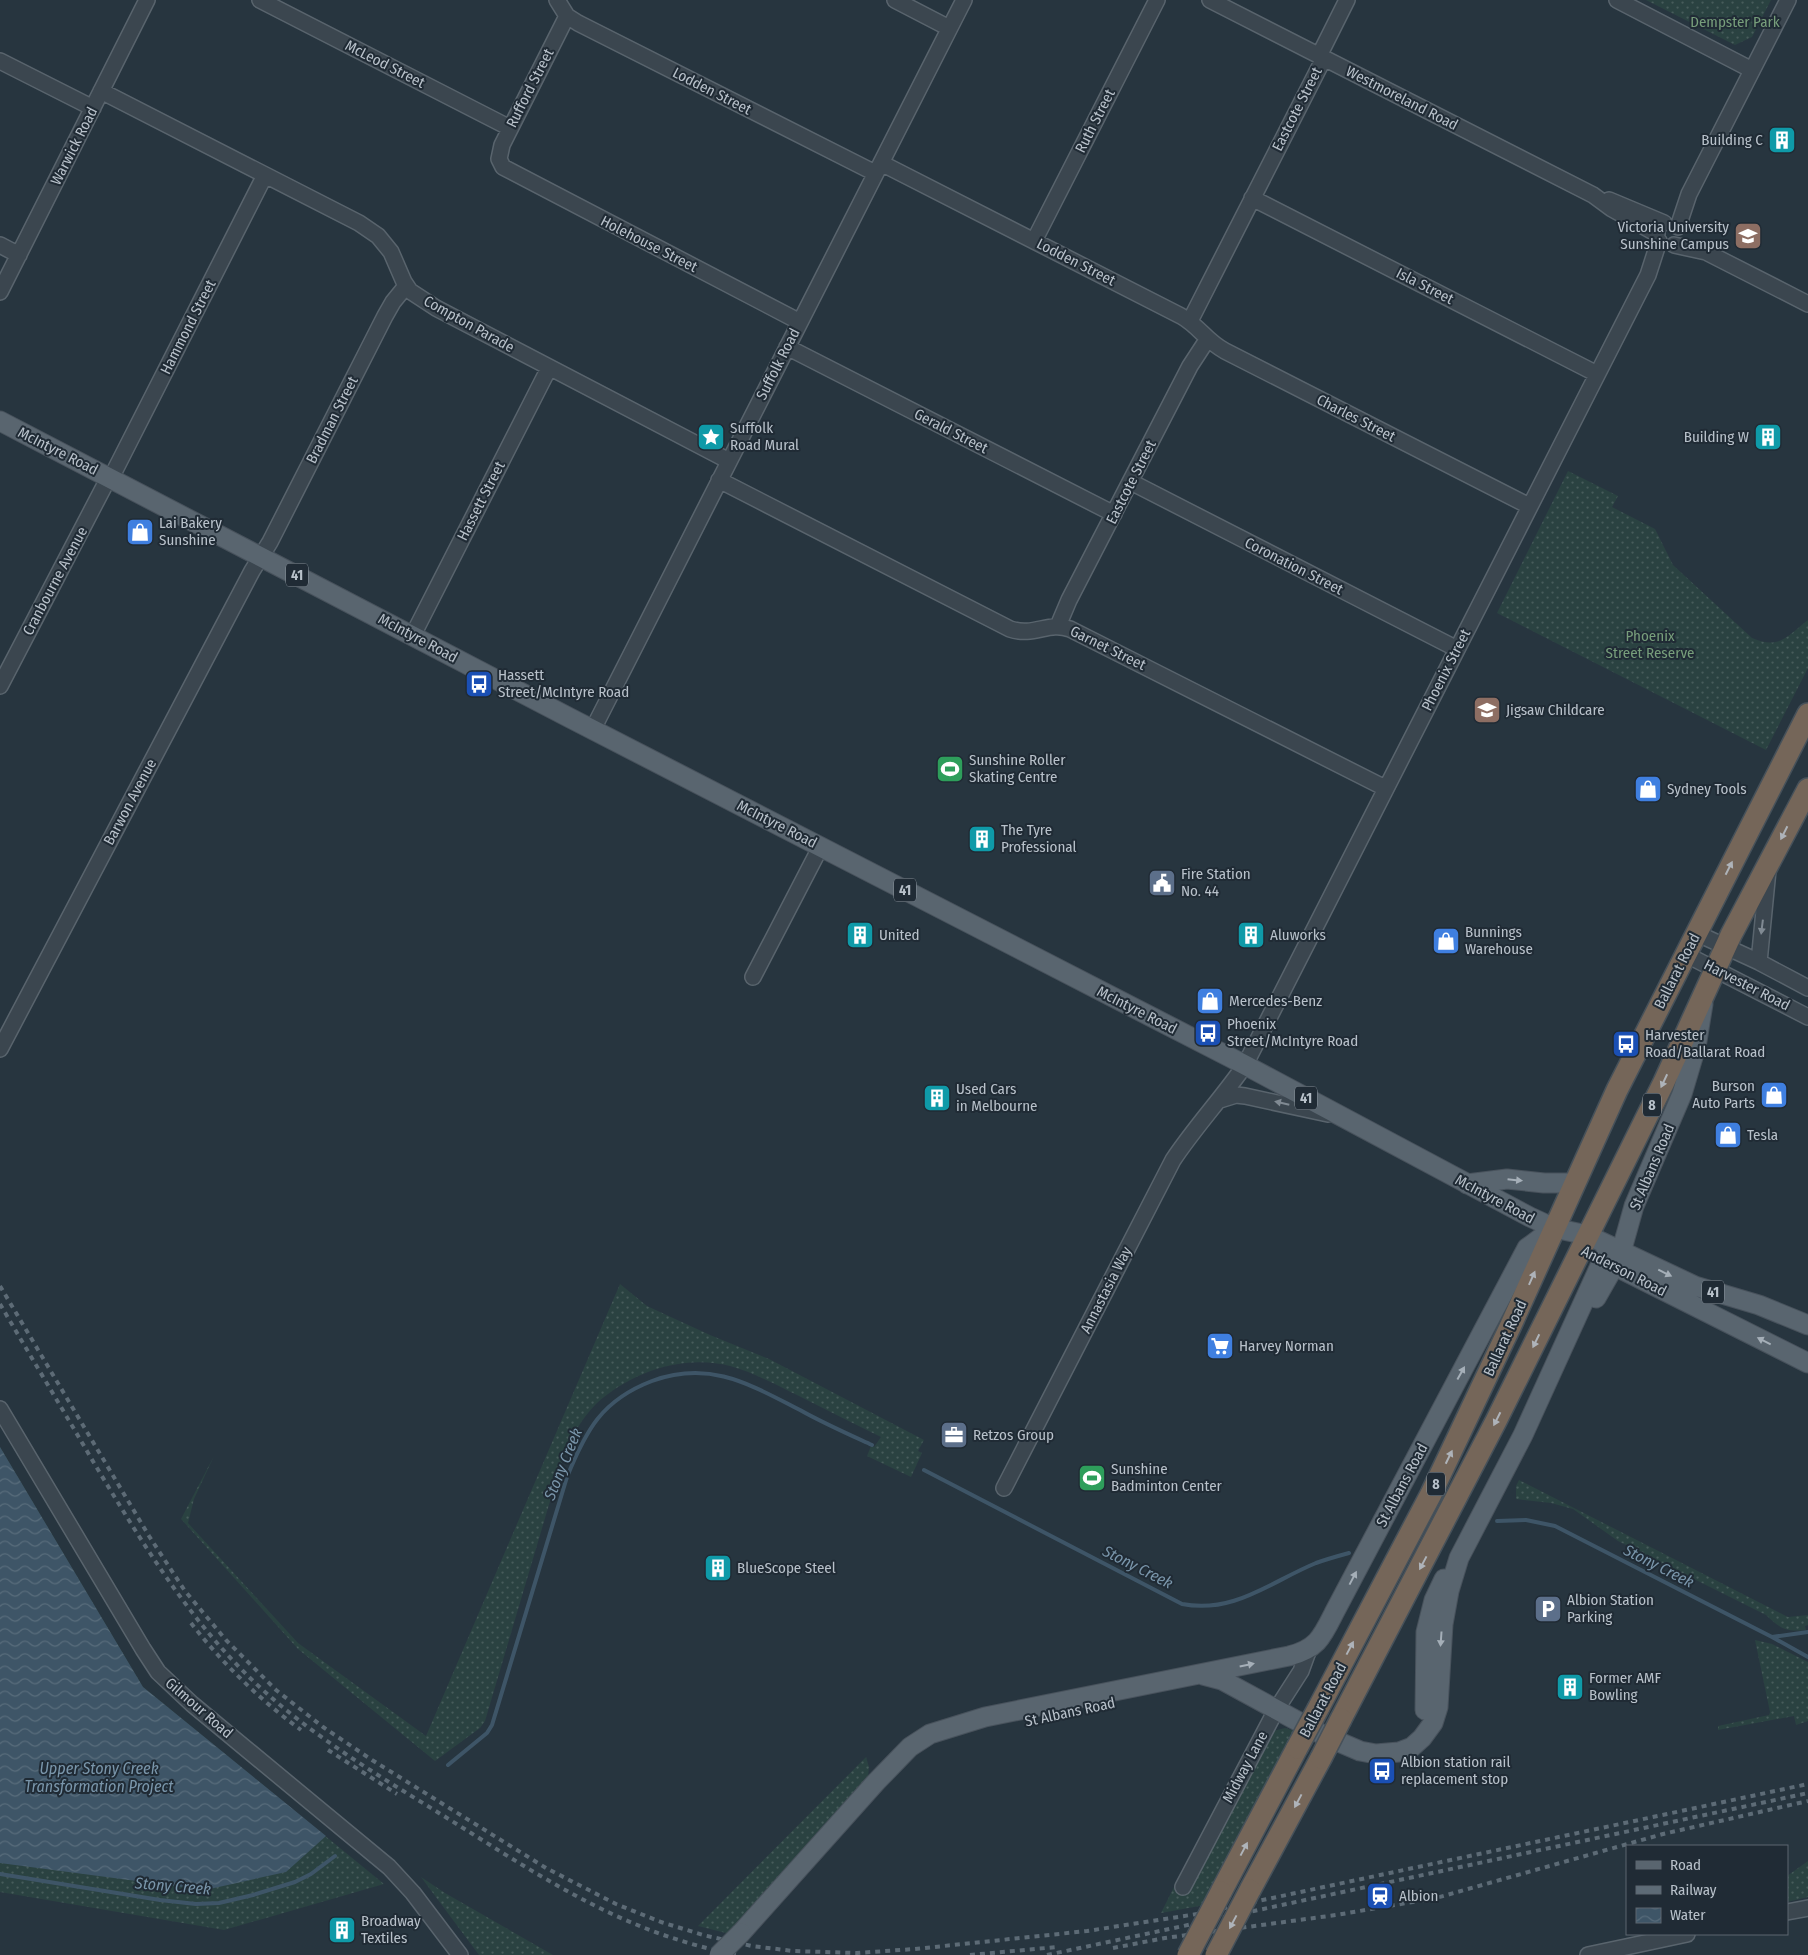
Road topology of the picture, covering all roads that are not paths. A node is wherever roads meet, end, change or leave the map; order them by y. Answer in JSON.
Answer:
{"nodes":[{"id":1,"x":147,"y":0,"type":"edge"},
{"id":2,"x":260,"y":0,"type":"edge"},
{"id":3,"x":557,"y":0,"type":"edge"},
{"id":4,"x":895,"y":0,"type":"edge"},
{"id":5,"x":964,"y":0,"type":"edge"},
{"id":6,"x":1157,"y":0,"type":"edge"},
{"id":7,"x":1210,"y":0,"type":"edge"},
{"id":8,"x":1347,"y":0,"type":"edge"},
{"id":9,"x":1617,"y":0,"type":"edge"},
{"id":10,"x":1788,"y":0,"type":"edge"},
{"id":11,"x":567,"y":16,"type":"junction"},
{"id":12,"x":950,"y":28,"type":"junction"},
{"id":13,"x":1321,"y":57,"type":"junction"},
{"id":14,"x":0,"y":61,"type":"edge"},
{"id":15,"x":1752,"y":70,"type":"junction"},
{"id":16,"x":101,"y":91,"type":"junction"},
{"id":17,"x":93,"y":108,"type":"junction"},
{"id":18,"x":510,"y":128,"type":"junction"},
{"id":19,"x":500,"y":163,"type":"joint"},
{"id":20,"x":878,"y":168,"type":"junction"},
{"id":21,"x":266,"y":175,"type":"junction"},
{"id":22,"x":1252,"y":198,"type":"junction"},
{"id":23,"x":1669,"y":234,"type":"junction"},
{"id":24,"x":1034,"y":241,"type":"junction"},
{"id":25,"x":0,"y":245,"type":"edge"},
{"id":26,"x":19,"y":255,"type":"junction"},
{"id":27,"x":406,"y":286,"type":"junction"},
{"id":28,"x":0,"y":292,"type":"edge"},
{"id":29,"x":1808,"y":304,"type":"edge"},
{"id":30,"x":1190,"y":321,"type":"junction"},
{"id":31,"x":800,"y":322,"type":"junction"},
{"id":32,"x":1207,"y":340,"type":"junction"},
{"id":33,"x":787,"y":347,"type":"junction"},
{"id":34,"x":549,"y":368,"type":"junction"},
{"id":35,"x":1597,"y":374,"type":"junction"},
{"id":36,"x":0,"y":421,"type":"edge"},
{"id":37,"x":729,"y":461,"type":"junction"},
{"id":38,"x":110,"y":478,"type":"junction"},
{"id":39,"x":719,"y":480,"type":"junction"},
{"id":40,"x":1131,"y":482,"type":"junction"},
{"id":41,"x":1529,"y":506,"type":"junction"},
{"id":42,"x":1114,"y":514,"type":"junction"},
{"id":43,"x":261,"y":556,"type":"junction"},
{"id":44,"x":1058,"y":626,"type":"junction"},
{"id":45,"x":413,"y":635,"type":"junction"},
{"id":46,"x":1457,"y":649,"type":"junction"},
{"id":47,"x":0,"y":686,"type":"edge"},
{"id":48,"x":1808,"y":714,"type":"edge"},
{"id":49,"x":593,"y":729,"type":"junction"},
{"id":50,"x":1385,"y":788,"type":"junction"},
{"id":51,"x":1808,"y":789,"type":"edge"},
{"id":52,"x":821,"y":846,"type":"junction"},
{"id":53,"x":1769,"y":861,"type":"junction"},
{"id":54,"x":1696,"y":933,"type":"junction"},
{"id":55,"x":1726,"y":947,"type":"junction"},
{"id":56,"x":1685,"y":954,"type":"junction"},
{"id":57,"x":1759,"y":962,"type":"junction"},
{"id":58,"x":1715,"y":969,"type":"junction"},
{"id":59,"x":753,"y":977,"type":"dead end"},
{"id":60,"x":1706,"y":988,"type":"junction"},
{"id":61,"x":1808,"y":988,"type":"edge"},
{"id":62,"x":1808,"y":1017,"type":"edge"},
{"id":63,"x":0,"y":1049,"type":"edge"},
{"id":64,"x":1245,"y":1065,"type":"junction"},
{"id":65,"x":1220,"y":1100,"type":"junction"},
{"id":66,"x":1346,"y":1119,"type":"junction"},
{"id":67,"x":1575,"y":1183,"type":"junction"},
{"id":68,"x":1467,"y":1184,"type":"junction"},
{"id":69,"x":1554,"y":1228,"type":"junction"},
{"id":70,"x":1584,"y":1242,"type":"junction"},
{"id":71,"x":1612,"y":1256,"type":"junction"},
{"id":72,"x":1808,"y":1325,"type":"edge"},
{"id":73,"x":1808,"y":1363,"type":"edge"},
{"id":74,"x":1519,"y":1375,"type":"junction"},
{"id":75,"x":1545,"y":1388,"type":"junction"},
{"id":76,"x":0,"y":1409,"type":"edge"},
{"id":77,"x":1004,"y":1488,"type":"dead end"},
{"id":78,"x":1309,"y":1649,"type":"junction"},
{"id":79,"x":1199,"y":1674,"type":"junction"},
{"id":80,"x":1241,"y":1691,"type":"junction"},
{"id":81,"x":1112,"y":1697,"type":"junction"},
{"id":82,"x":1276,"y":1710,"type":"junction"},
{"id":83,"x":1183,"y":1887,"type":"dead end"},
{"id":84,"x":1808,"y":1908,"type":"edge"},
{"id":85,"x":1788,"y":1912,"type":"edge"},
{"id":86,"x":1681,"y":1935,"type":"edge"},
{"id":87,"x":460,"y":1955,"type":"edge"},
{"id":88,"x":720,"y":1955,"type":"edge"},
{"id":89,"x":1188,"y":1955,"type":"edge"},
{"id":90,"x":1216,"y":1955,"type":"edge"},
{"id":91,"x":1588,"y":1955,"type":"edge"}],
"edges":[{"from":1,"to":16,"type":"street","name":"Warwick Road"},
{"from":2,"to":18,"type":"street","name":"McLeod Street"},
{"from":3,"to":11,"type":"street","name":"Lodden Street"},
{"from":4,"to":12,"type":"street"},
{"from":5,"to":12,"type":"street","name":"Suffolk Road"},
{"from":6,"to":24,"type":"street","name":"Ruth Street"},
{"from":7,"to":13,"type":"street","name":"Westmoreland Road"},
{"from":8,"to":13,"type":"street","name":"Eastcote Street"},
{"from":9,"to":15,"type":"street"},
{"from":10,"to":15,"type":"street","name":"Phoenix Street"},
{"from":11,"to":18,"type":"street","name":"Rufford Street"},
{"from":11,"to":20,"type":"street","name":"Lodden Street"},
{"from":12,"to":20,"type":"street","name":"Suffolk Road"},
{"from":13,"to":22,"type":"street","name":"Eastcote Street"},
{"from":13,"to":23,"type":"street","name":"Westmoreland Road"},
{"from":14,"to":17,"type":"street"},
{"from":15,"to":23,"type":"street","name":"Phoenix Street"},
{"from":16,"to":17,"type":"street","name":"Warwick Road"},
{"from":16,"to":21,"type":"street","name":"Compton Parade"},
{"from":17,"to":26,"type":"street","name":"Warwick Road"},
{"from":18,"to":19,"type":"street","name":"Rufford Street"},
{"from":19,"to":31,"type":"street","name":"Holehouse Street"},
{"from":20,"to":24,"type":"street","name":"Lodden Street"},
{"from":20,"to":31,"type":"street","name":"Suffolk Road"},
{"from":21,"to":27,"type":"street","name":"Compton Parade"},
{"from":21,"to":38,"type":"street","name":"Hammond Street"},
{"from":22,"to":30,"type":"street","name":"Eastcote Street"},
{"from":22,"to":35,"type":"street","name":"Isla Street"},
{"from":23,"to":29,"type":"street","name":"Westmoreland Road"},
{"from":23,"to":35,"type":"street","name":"Phoenix Street"},
{"from":24,"to":30,"type":"street","name":"Lodden Street"},
{"from":25,"to":26,"type":"street"},
{"from":26,"to":28,"type":"street","name":"Warwick Road"},
{"from":27,"to":34,"type":"street","name":"Compton Parade"},
{"from":27,"to":43,"type":"street","name":"Bradman Street"},
{"from":30,"to":32,"type":"street","name":"Charles Street"},
{"from":31,"to":33,"type":"street","name":"Suffolk Road"},
{"from":32,"to":40,"type":"street","name":"Eastcote Street"},
{"from":32,"to":41,"type":"street","name":"Charles Street"},
{"from":33,"to":37,"type":"street","name":"Suffolk Road"},
{"from":33,"to":42,"type":"street","name":"Gerald Street"},
{"from":34,"to":37,"type":"street","name":"Compton Parade"},
{"from":34,"to":45,"type":"street","name":"Hassett Street"},
{"from":35,"to":41,"type":"street","name":"Phoenix Street"},
{"from":36,"to":38,"type":"main road","name":"McIntyre Road","number":"41"},
{"from":37,"to":39,"type":"street","name":"Suffolk Road"},
{"from":38,"to":43,"type":"main road","name":"McIntyre Road","number":"41"},
{"from":38,"to":47,"type":"street","name":"Cranbourne Avenue"},
{"from":39,"to":44,"type":"street","name":"Garnet Street"},
{"from":39,"to":49,"type":"street","name":"Suffolk Road"},
{"from":40,"to":42,"type":"street","name":"Eastcote Street"},
{"from":40,"to":46,"type":"street","name":"Coronation Street"},
{"from":41,"to":46,"type":"street","name":"Phoenix Street"},
{"from":42,"to":44,"type":"street","name":"Eastcote Street"},
{"from":43,"to":45,"type":"main road","name":"McIntyre Road","number":"41"},
{"from":43,"to":63,"type":"street","name":"Barwon Avenue"},
{"from":44,"to":50,"type":"street","name":"Garnet Street"},
{"from":45,"to":49,"type":"main road","name":"McIntyre Road","number":"41"},
{"from":46,"to":50,"type":"street","name":"Phoenix Street"},
{"from":54,"to":48,"type":"highway","name":"Ballarat Road","number":"8","one_way":true},
{"from":49,"to":52,"type":"main road","name":"McIntyre Road","number":"41"},
{"from":50,"to":64,"type":"street","name":"Phoenix Street"},
{"from":51,"to":53,"type":"highway","name":"Ballarat Road","number":"8","one_way":true},
{"from":52,"to":59,"type":"street"},
{"from":52,"to":64,"type":"main road","name":"McIntyre Road","number":"41"},
{"from":53,"to":55,"type":"highway","name":"Ballarat Road","number":"8"},
{"from":53,"to":57,"type":"street","one_way":true},
{"from":54,"to":55,"type":"street","name":"Harvester Road"},
{"from":54,"to":56,"type":"highway","name":"Ballarat Road","number":"8"},
{"from":55,"to":57,"type":"street","name":"Harvester Road"},
{"from":55,"to":58,"type":"highway","name":"Ballarat Road","number":"8"},
{"from":56,"to":58,"type":"street","name":"Harvester Road"},
{"from":56,"to":67,"type":"highway","name":"Ballarat Road","number":"8"},
{"from":57,"to":61,"type":"street","name":"Harvester Road"},
{"from":58,"to":60,"type":"highway","name":"Ballarat Road","number":"8"},
{"from":58,"to":62,"type":"street","name":"Harvester Road"},
{"from":60,"to":70,"type":"highway","name":"Ballarat Road","number":"8","one_way":true},
{"from":60,"to":71,"type":"main road","name":"St Albans Road"},
{"from":64,"to":65,"type":"street","name":"Annastasia Way"},
{"from":64,"to":66,"type":"main road","name":"McIntyre Road","number":"41"},
{"from":66,"to":65,"type":"street","one_way":true},
{"from":65,"to":77,"type":"street","name":"Annastasia Way"},
{"from":66,"to":68,"type":"main road","name":"McIntyre Road","number":"41"},
{"from":68,"to":67,"type":"main road","one_way":true},
{"from":67,"to":69,"type":"highway","name":"Ballarat Road","number":"8"},
{"from":68,"to":69,"type":"main road","name":"McIntyre Road","number":"41"},
{"from":69,"to":70,"type":"main road","name":"Anderson Road","number":"41"},
{"from":78,"to":69,"type":"main road","name":"St Albans Road","one_way":true},
{"from":89,"to":69,"type":"highway","name":"Ballarat Road","number":"8","one_way":true,"bridge":true},
{"from":70,"to":71,"type":"main road","name":"Anderson Road","number":"41"},
{"from":70,"to":74,"type":"highway","name":"Ballarat Road","number":"8","one_way":true},
{"from":71,"to":72,"type":"main road","name":"Anderson Road","number":"41","one_way":true},
{"from":73,"to":71,"type":"main road","name":"Anderson Road","number":"41","one_way":true},
{"from":71,"to":75,"type":"main road","name":"St Albans Road"},
{"from":74,"to":75,"type":"main road"},
{"from":74,"to":90,"type":"highway","name":"Ballarat Road","number":"8","one_way":true,"bridge":true},
{"from":75,"to":82,"type":"main road","name":"St Albans Road"},
{"from":76,"to":87,"type":"street","name":"Gilmour Road"},
{"from":79,"to":78,"type":"main road","name":"St Albans Road","one_way":true},
{"from":78,"to":82,"type":"street","name":"Midway Lane"},
{"from":79,"to":80,"type":"main road","name":"St Albans Road"},
{"from":79,"to":81,"type":"main road","name":"St Albans Road"},
{"from":80,"to":81,"type":"main road","name":"St Albans Road"},
{"from":80,"to":82,"type":"main road","name":"St Albans Road"},
{"from":81,"to":88,"type":"main road","name":"St Albans Road","bridge":true},
{"from":82,"to":83,"type":"street","name":"Midway Lane"},
{"from":84,"to":85,"type":"street"},
{"from":86,"to":91,"type":"street"}]}
